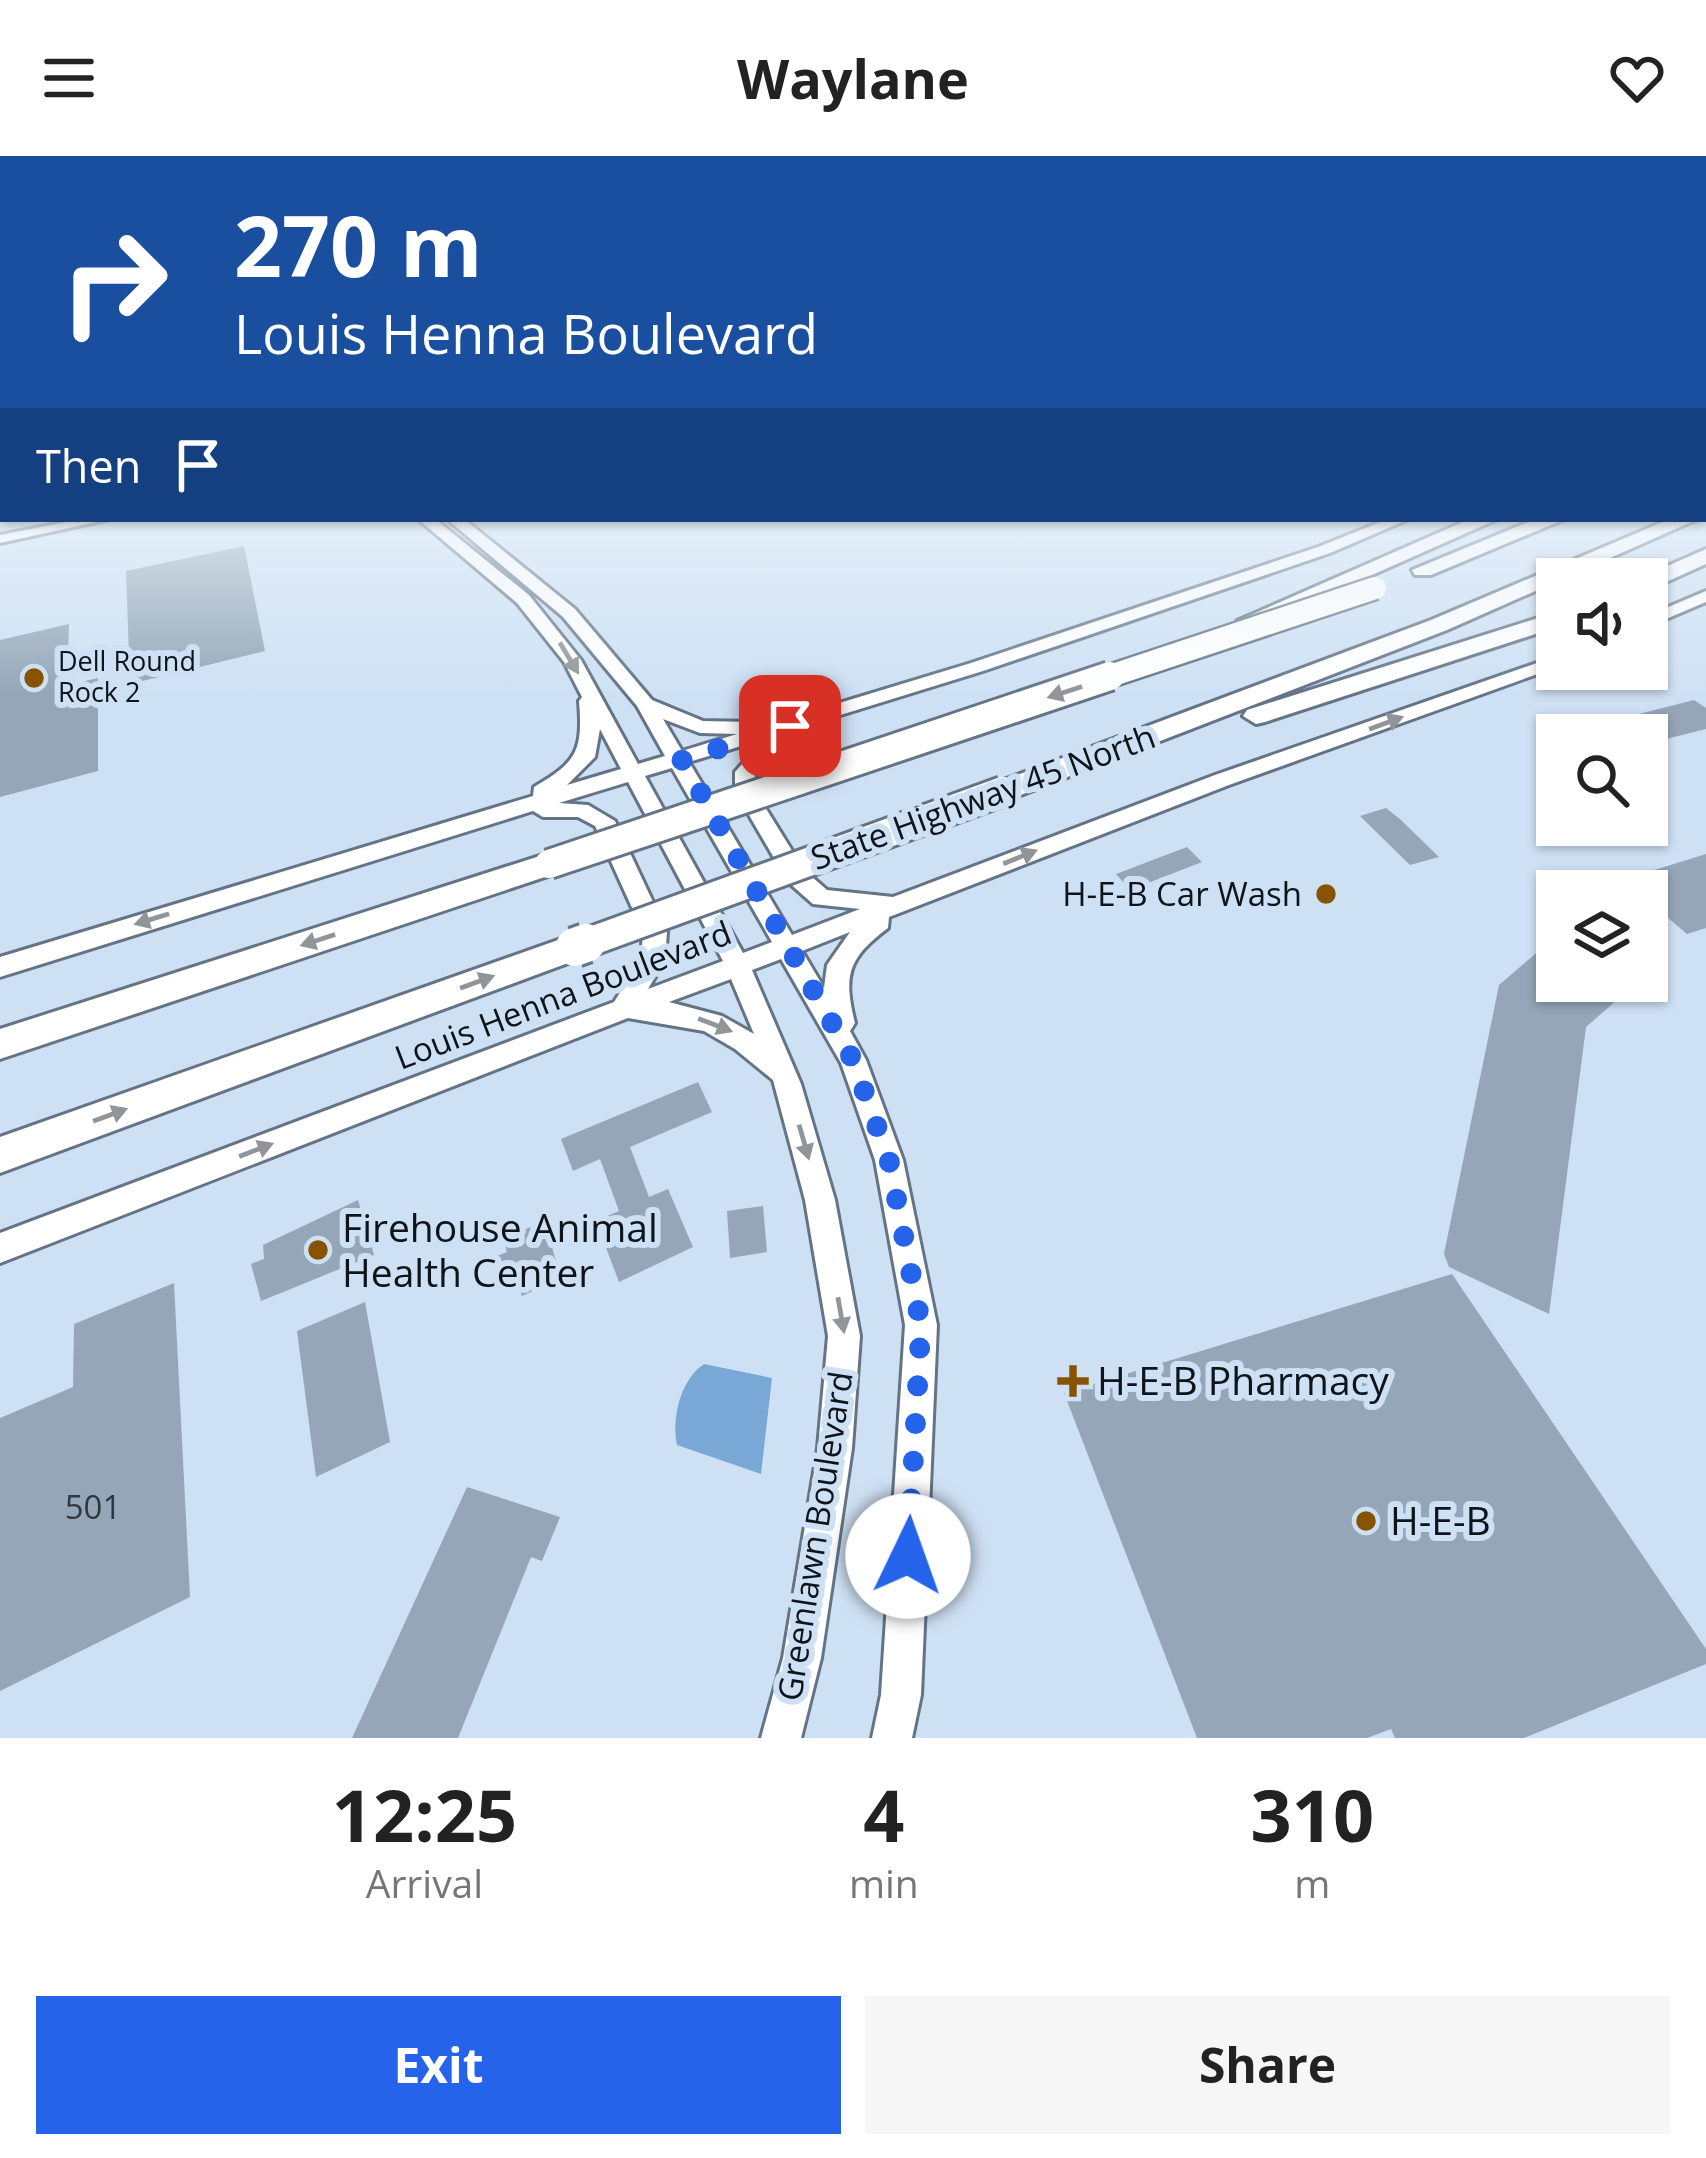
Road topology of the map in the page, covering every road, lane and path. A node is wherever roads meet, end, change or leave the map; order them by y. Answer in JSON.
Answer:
{"nodes":[{"id":1,"x":459,"y":546,"type":"edge"},
{"id":2,"x":487,"y":546,"type":"edge"},
{"id":3,"x":1334,"y":546,"type":"edge"},
{"id":4,"x":1436,"y":546,"type":"edge"},
{"id":5,"x":1475,"y":546,"type":"edge"},
{"id":6,"x":1625,"y":546,"type":"edge"},
{"id":7,"x":1706,"y":556,"type":"edge"},
{"id":8,"x":1668,"y":573,"type":"edge"},
{"id":9,"x":1367,"y":582,"type":"junction"},
{"id":10,"x":1706,"y":596,"type":"edge"},
{"id":11,"x":523,"y":599,"type":"junction"},
{"id":12,"x":569,"y":613,"type":"junction"},
{"id":13,"x":1668,"y":613,"type":"edge"},
{"id":14,"x":1536,"y":626,"type":"edge"},
{"id":15,"x":1536,"y":668,"type":"edge"},
{"id":16,"x":587,"y":692,"type":"junction"},
{"id":17,"x":645,"y":704,"type":"junction"},
{"id":18,"x":790,"y":726,"type":"junction"},
{"id":19,"x":682,"y":760,"type":"junction"},
{"id":20,"x":635,"y":774,"type":"junction"},
{"id":21,"x":1003,"y":791,"type":"junction"},
{"id":22,"x":505,"y":813,"type":"junction"},
{"id":23,"x":911,"y":900,"type":"junction"},
{"id":24,"x":789,"y":947,"type":"junction"},
{"id":25,"x":738,"y":966,"type":"junction"},
{"id":26,"x":0,"y":967,"type":"edge"},
{"id":27,"x":622,"y":1010,"type":"junction"},
{"id":28,"x":0,"y":1044,"type":"edge"},
{"id":29,"x":853,"y":1060,"type":"junction"},
{"id":30,"x":788,"y":1084,"type":"junction"},
{"id":31,"x":0,"y":1155,"type":"edge"},
{"id":32,"x":0,"y":1248,"type":"edge"},
{"id":33,"x":782,"y":1738,"type":"edge"},
{"id":34,"x":892,"y":1738,"type":"edge"}],
"edges":[{"from":1,"to":11,"type":"main road","name":"Greenlawn Boulevard"},
{"from":2,"to":12,"type":"main road"},
{"from":3,"to":18,"type":"main road"},
{"from":4,"to":9,"type":"highway"},
{"from":5,"to":9,"type":"highway","name":"State Highway 45 North"},
{"from":6,"to":21,"type":"highway","name":"State Highway 45 North"},
{"from":7,"to":8,"type":"highway"},
{"from":9,"to":28,"type":"highway","name":"State Highway 45 North","one_way":true,"bridge":true},
{"from":10,"to":13,"type":"main road"},
{"from":11,"to":12,"type":"main road"},
{"from":11,"to":16,"type":"main road","name":"Greenlawn Boulevard","one_way":true},
{"from":12,"to":17,"type":"main road"},
{"from":14,"to":21,"type":"highway"},
{"from":23,"to":15,"type":"main road","name":"Louis Henna Boulevard","one_way":true},
{"from":16,"to":20,"type":"main road","name":"Greenlawn Boulevard"},
{"from":16,"to":22,"type":"main road"},
{"from":17,"to":18,"type":"main road"},
{"from":17,"to":19,"type":"main road"},
{"from":18,"to":19,"type":"main road"},
{"from":18,"to":23,"type":"main road"},
{"from":19,"to":20,"type":"main road"},
{"from":19,"to":24,"type":"main road"},
{"from":20,"to":22,"type":"main road"},
{"from":20,"to":25,"type":"main road","name":"Greenlawn Boulevard"},
{"from":31,"to":21,"type":"highway","name":"State Highway 45 North","one_way":true,"bridge":true},
{"from":22,"to":26,"type":"main road","one_way":true},
{"from":22,"to":27,"type":"main road"},
{"from":23,"to":24,"type":"main road","name":"Louis Henna Boulevard"},
{"from":23,"to":29,"type":"main road"},
{"from":24,"to":25,"type":"main road","name":"Louis Henna Boulevard"},
{"from":24,"to":29,"type":"main road"},
{"from":25,"to":27,"type":"main road","name":"Louis Henna Boulevard"},
{"from":25,"to":30,"type":"main road","name":"Greenlawn Boulevard"},
{"from":27,"to":30,"type":"main road","one_way":true},
{"from":32,"to":27,"type":"main road","name":"Louis Henna Boulevard","one_way":true},
{"from":29,"to":34,"type":"main road"},
{"from":30,"to":33,"type":"main road","name":"Greenlawn Boulevard","one_way":true}]}
